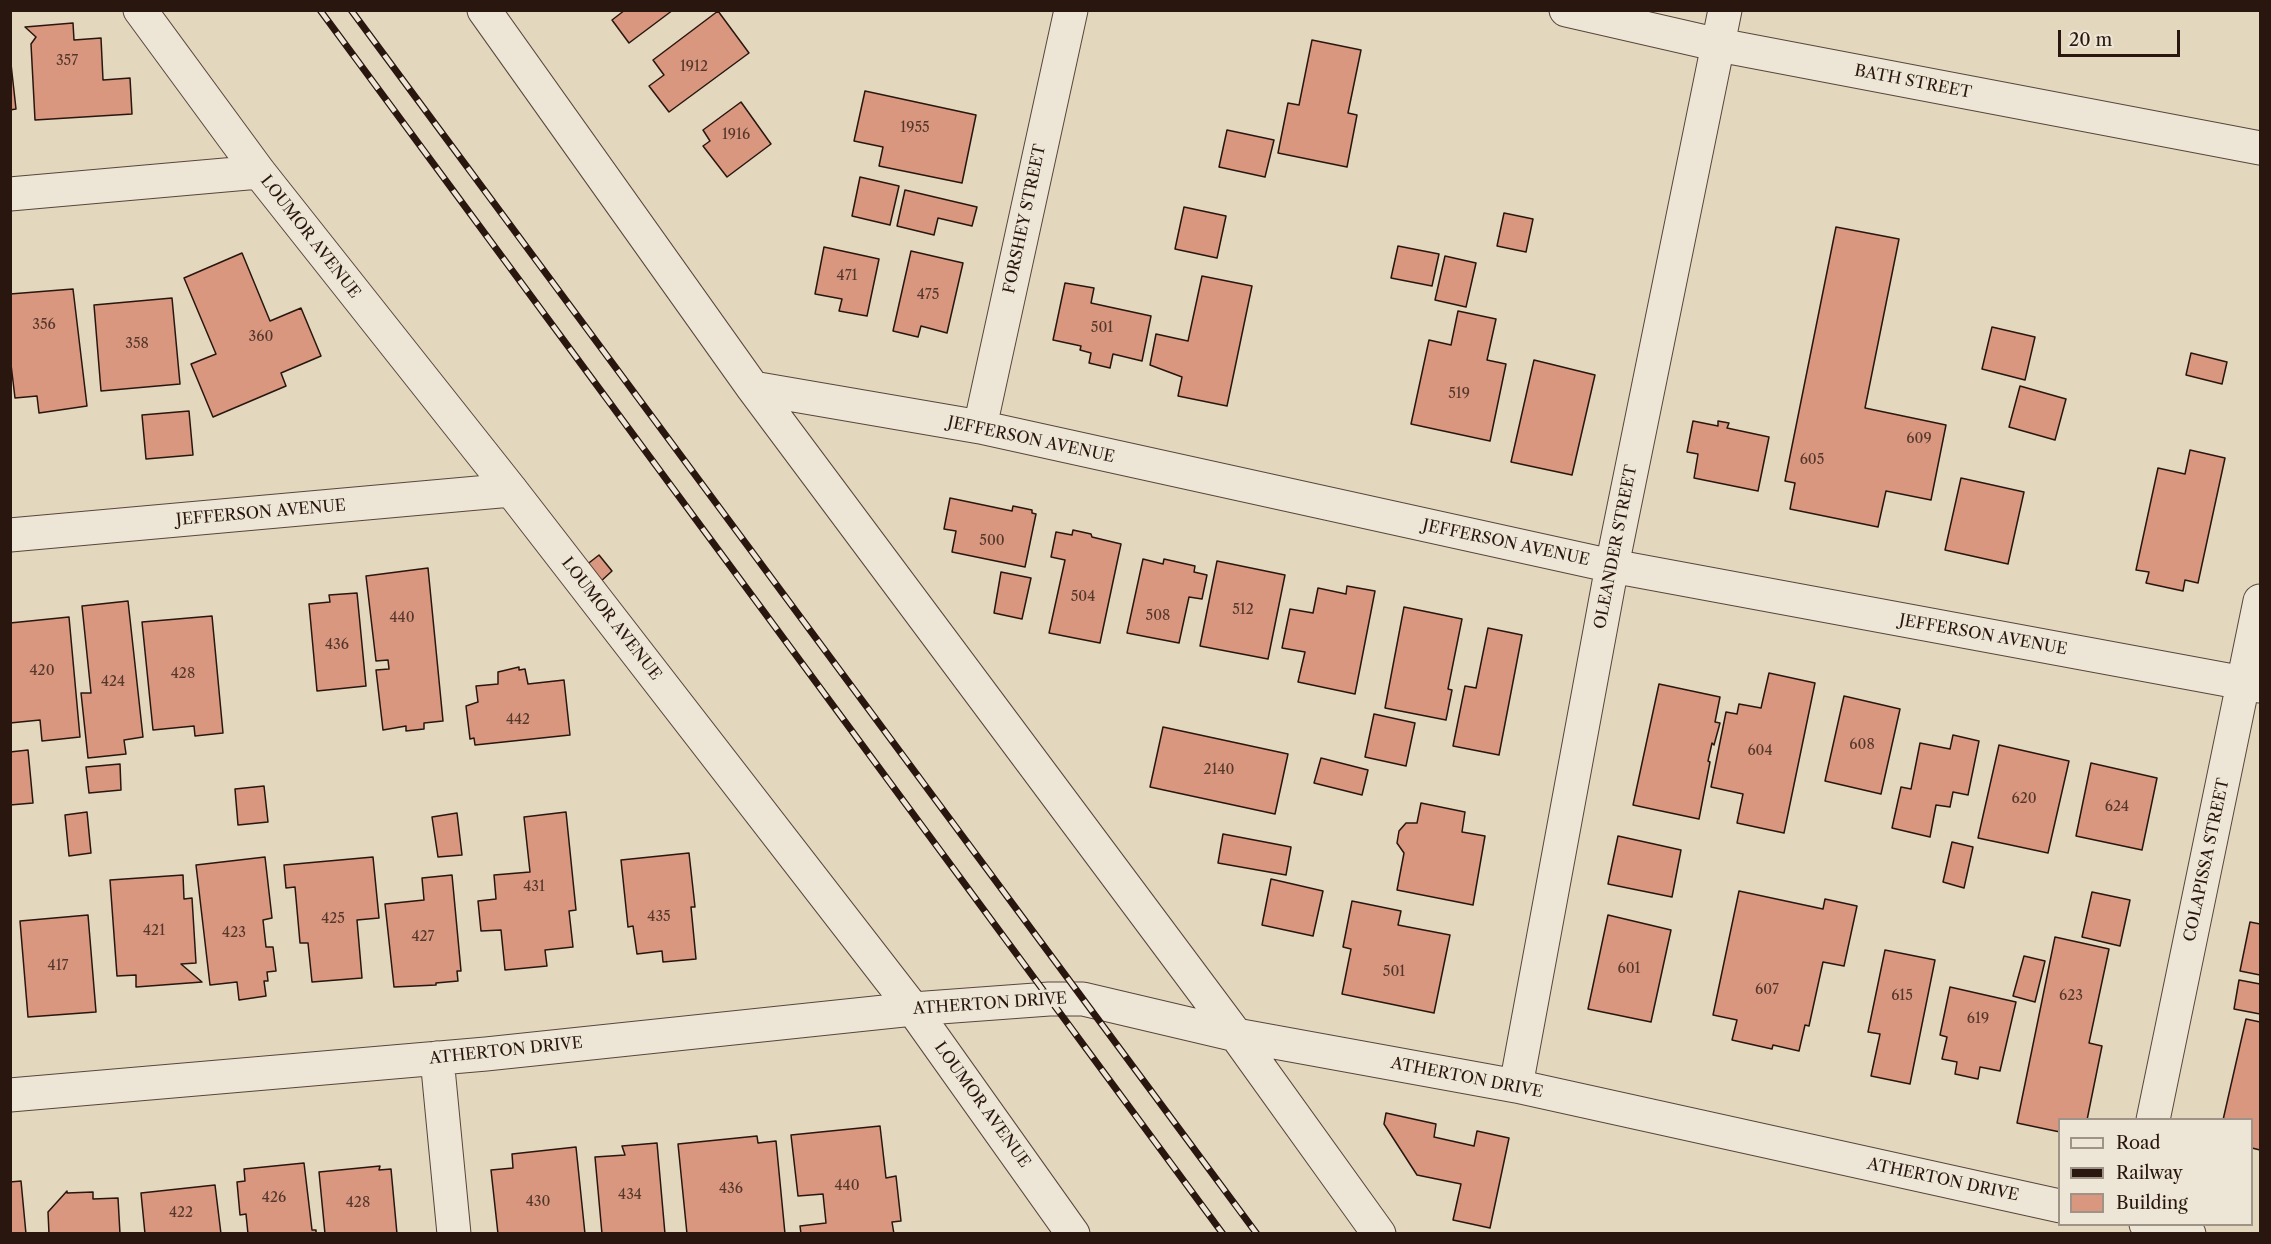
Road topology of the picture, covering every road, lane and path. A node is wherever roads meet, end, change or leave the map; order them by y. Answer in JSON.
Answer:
{"nodes":[{"id":1,"x":140,"y":10,"type":"edge"},
{"id":2,"x":483,"y":10,"type":"edge"},
{"id":3,"x":1071,"y":10,"type":"edge"},
{"id":4,"x":1566,"y":10,"type":"edge"},
{"id":5,"x":1725,"y":10,"type":"edge"},
{"id":6,"x":1719,"y":45,"type":"junction"},
{"id":7,"x":2260,"y":148,"type":"edge"},
{"id":8,"x":259,"y":172,"type":"junction"},
{"id":9,"x":10,"y":194,"type":"edge"},
{"id":10,"x":753,"y":388,"type":"junction"},
{"id":11,"x":980,"y":428,"type":"junction"},
{"id":12,"x":511,"y":490,"type":"junction"},
{"id":13,"x":10,"y":535,"type":"edge"},
{"id":14,"x":1612,"y":567,"type":"junction"},
{"id":15,"x":2260,"y":602,"type":"edge"},
{"id":16,"x":2252,"y":684,"type":"edge"},
{"id":17,"x":913,"y":1009,"type":"junction"},
{"id":18,"x":1236,"y":1035,"type":"junction"},
{"id":19,"x":437,"y":1058,"type":"junction"},
{"id":20,"x":1516,"y":1086,"type":"junction"},
{"id":21,"x":10,"y":1095,"type":"edge"},
{"id":22,"x":2153,"y":1118,"type":"edge"},
{"id":23,"x":2058,"y":1206,"type":"edge"},
{"id":24,"x":2156,"y":1226,"type":"edge"},
{"id":25,"x":454,"y":1233,"type":"edge"},
{"id":26,"x":1073,"y":1233,"type":"edge"},
{"id":27,"x":1379,"y":1233,"type":"edge"},
{"id":28,"x":2189,"y":1233,"type":"edge"}],
"edges":[{"from":1,"to":8,"type":"street","name":"LOUMOR AVENUE"},
{"from":2,"to":10,"type":"street"},
{"from":3,"to":11,"type":"street","name":"FORSHEY STREET"},
{"from":4,"to":6,"type":"street","name":"BATH STREET"},
{"from":5,"to":6,"type":"street","name":"OLEANDER STREET"},
{"from":6,"to":7,"type":"street","name":"BATH STREET"},
{"from":6,"to":14,"type":"street","name":"OLEANDER STREET"},
{"from":8,"to":9,"type":"street"},
{"from":8,"to":12,"type":"street","name":"LOUMOR AVENUE"},
{"from":10,"to":11,"type":"street","name":"JEFFERSON AVENUE"},
{"from":10,"to":18,"type":"street"},
{"from":11,"to":14,"type":"street","name":"JEFFERSON AVENUE"},
{"from":12,"to":13,"type":"street","name":"JEFFERSON AVENUE"},
{"from":12,"to":17,"type":"street","name":"LOUMOR AVENUE"},
{"from":14,"to":16,"type":"street","name":"JEFFERSON AVENUE"},
{"from":14,"to":20,"type":"street","name":"OLEANDER STREET"},
{"from":15,"to":16,"type":"street","name":"COLAPISSA STREET"},
{"from":16,"to":22,"type":"street","name":"COLAPISSA STREET"},
{"from":17,"to":18,"type":"street","name":"ATHERTON DRIVE"},
{"from":17,"to":19,"type":"street","name":"ATHERTON DRIVE"},
{"from":17,"to":26,"type":"street","name":"LOUMOR AVENUE"},
{"from":18,"to":20,"type":"street","name":"ATHERTON DRIVE"},
{"from":18,"to":27,"type":"street"},
{"from":19,"to":21,"type":"street","name":"ATHERTON DRIVE"},
{"from":19,"to":25,"type":"street"},
{"from":20,"to":23,"type":"street","name":"ATHERTON DRIVE"},
{"from":24,"to":28,"type":"street"}]}
